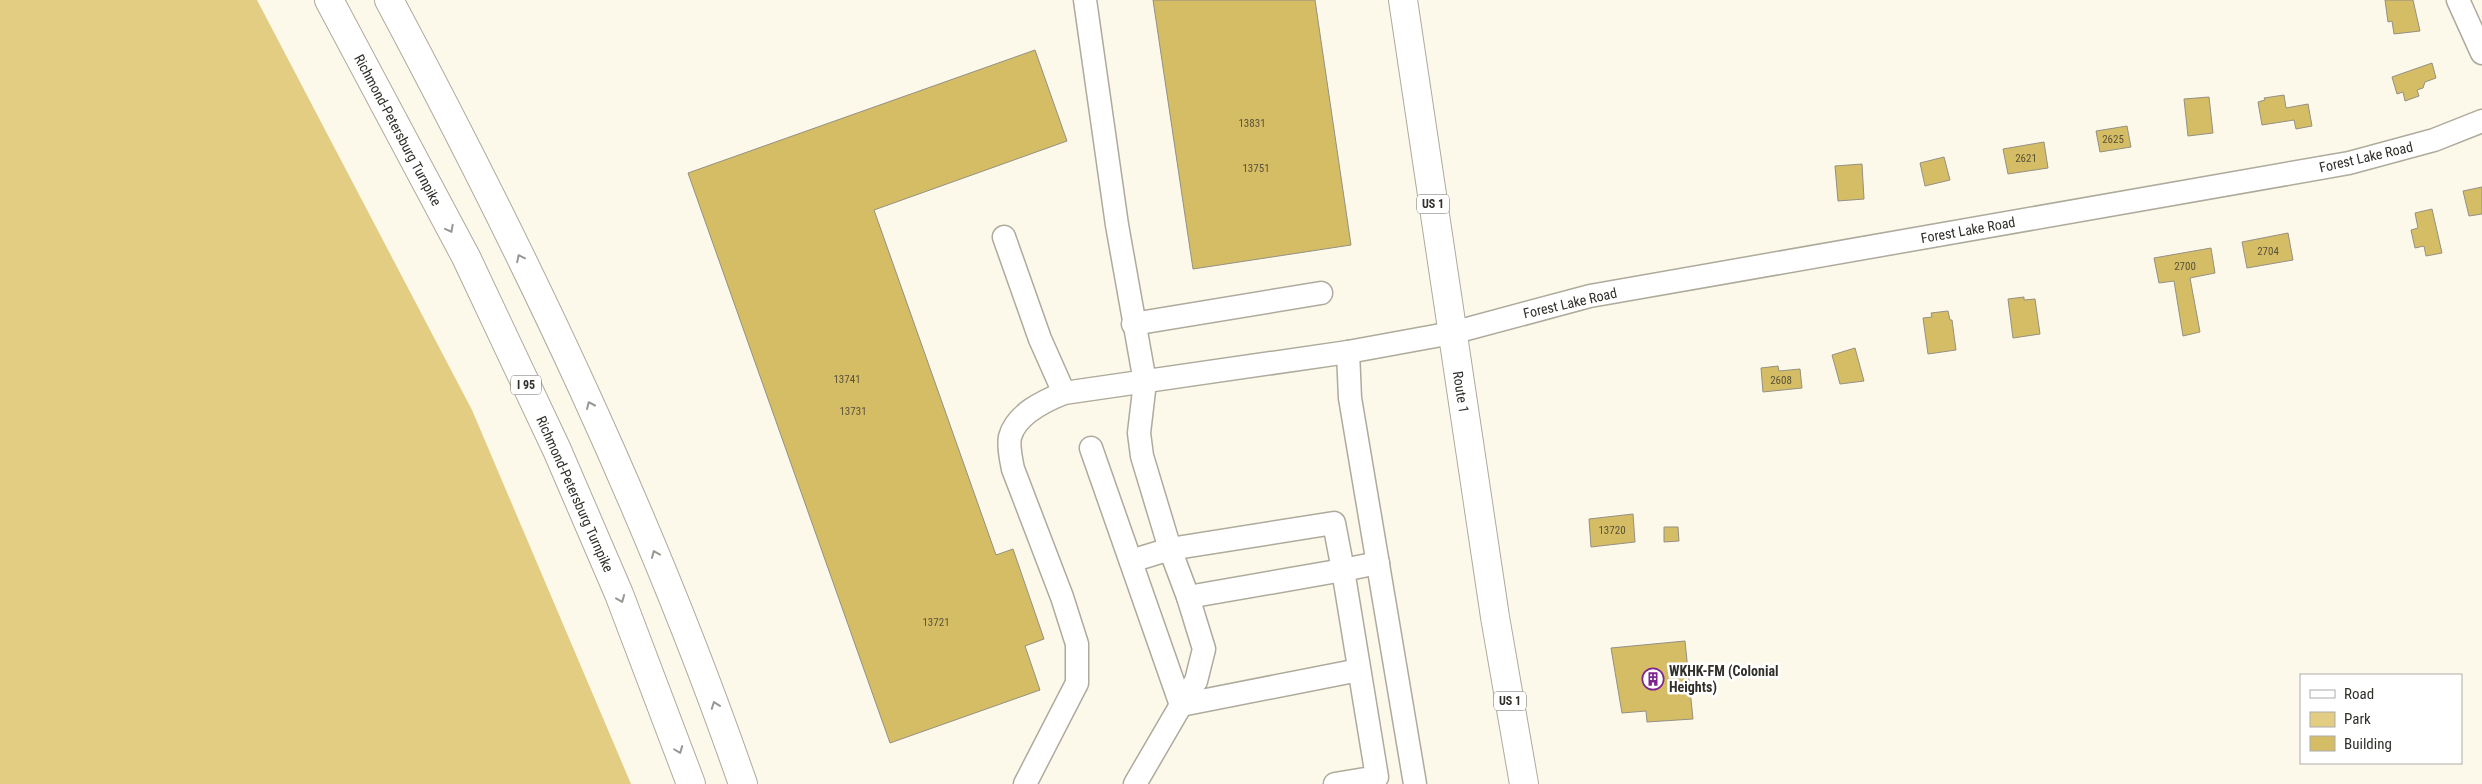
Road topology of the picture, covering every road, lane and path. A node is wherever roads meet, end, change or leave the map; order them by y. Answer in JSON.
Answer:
{"nodes":[{"id":1,"x":329,"y":0,"type":"edge"},
{"id":2,"x":389,"y":0,"type":"edge"},
{"id":3,"x":1085,"y":0,"type":"edge"},
{"id":4,"x":1403,"y":0,"type":"edge"},
{"id":5,"x":2458,"y":0,"type":"edge"},
{"id":6,"x":2482,"y":53,"type":"edge"},
{"id":7,"x":2482,"y":121,"type":"edge"},
{"id":8,"x":1004,"y":237,"type":"dead end"},
{"id":9,"x":1321,"y":293,"type":"dead end"},
{"id":10,"x":1133,"y":324,"type":"junction"},
{"id":11,"x":1452,"y":332,"type":"junction"},
{"id":12,"x":1348,"y":352,"type":"junction"},
{"id":13,"x":1145,"y":382,"type":"junction"},
{"id":14,"x":1064,"y":393,"type":"junction"},
{"id":15,"x":1091,"y":448,"type":"dead end"},
{"id":16,"x":1170,"y":549,"type":"junction"},
{"id":17,"x":1131,"y":561,"type":"junction"},
{"id":18,"x":1378,"y":563,"type":"junction"},
{"id":19,"x":1343,"y":570,"type":"junction"},
{"id":20,"x":1188,"y":597,"type":"junction"},
{"id":21,"x":1359,"y":670,"type":"junction"},
{"id":22,"x":1181,"y":705,"type":"junction"},
{"id":23,"x":691,"y":784,"type":"edge"},
{"id":24,"x":742,"y":784,"type":"edge"},
{"id":25,"x":1024,"y":784,"type":"edge"},
{"id":26,"x":1135,"y":784,"type":"edge"},
{"id":27,"x":1335,"y":784,"type":"edge"},
{"id":28,"x":1415,"y":784,"type":"edge"},
{"id":29,"x":1524,"y":784,"type":"edge"}],
"edges":[{"from":1,"to":23,"type":"main road","name":"Richmond-Petersburg Turnpike","number":"I 95","one_way":true},
{"from":24,"to":2,"type":"main road","one_way":true},
{"from":3,"to":10,"type":"street"},
{"from":4,"to":11,"type":"main road","name":"Route 1","number":"US 1"},
{"from":5,"to":6,"type":"street"},
{"from":7,"to":11,"type":"street","name":"Forest Lake Road"},
{"from":8,"to":14,"type":"street"},
{"from":9,"to":10,"type":"street"},
{"from":10,"to":13,"type":"street"},
{"from":11,"to":12,"type":"street","name":"Forest Lake Road"},
{"from":11,"to":29,"type":"main road","name":"Route 1","number":"US 1"},
{"from":12,"to":13,"type":"street","name":"Forest Lake Road"},
{"from":12,"to":18,"type":"street"},
{"from":13,"to":14,"type":"street","name":"Forest Lake Road"},
{"from":13,"to":16,"type":"street"},
{"from":14,"to":25,"type":"street","name":"Forest Lake Road"},
{"from":15,"to":17,"type":"street"},
{"from":16,"to":17,"type":"street"},
{"from":16,"to":19,"type":"street"},
{"from":16,"to":20,"type":"street"},
{"from":17,"to":22,"type":"street"},
{"from":18,"to":19,"type":"street"},
{"from":18,"to":28,"type":"street"},
{"from":19,"to":20,"type":"street"},
{"from":19,"to":21,"type":"street"},
{"from":20,"to":22,"type":"street"},
{"from":21,"to":22,"type":"street"},
{"from":21,"to":27,"type":"street"},
{"from":22,"to":26,"type":"street"}]}
